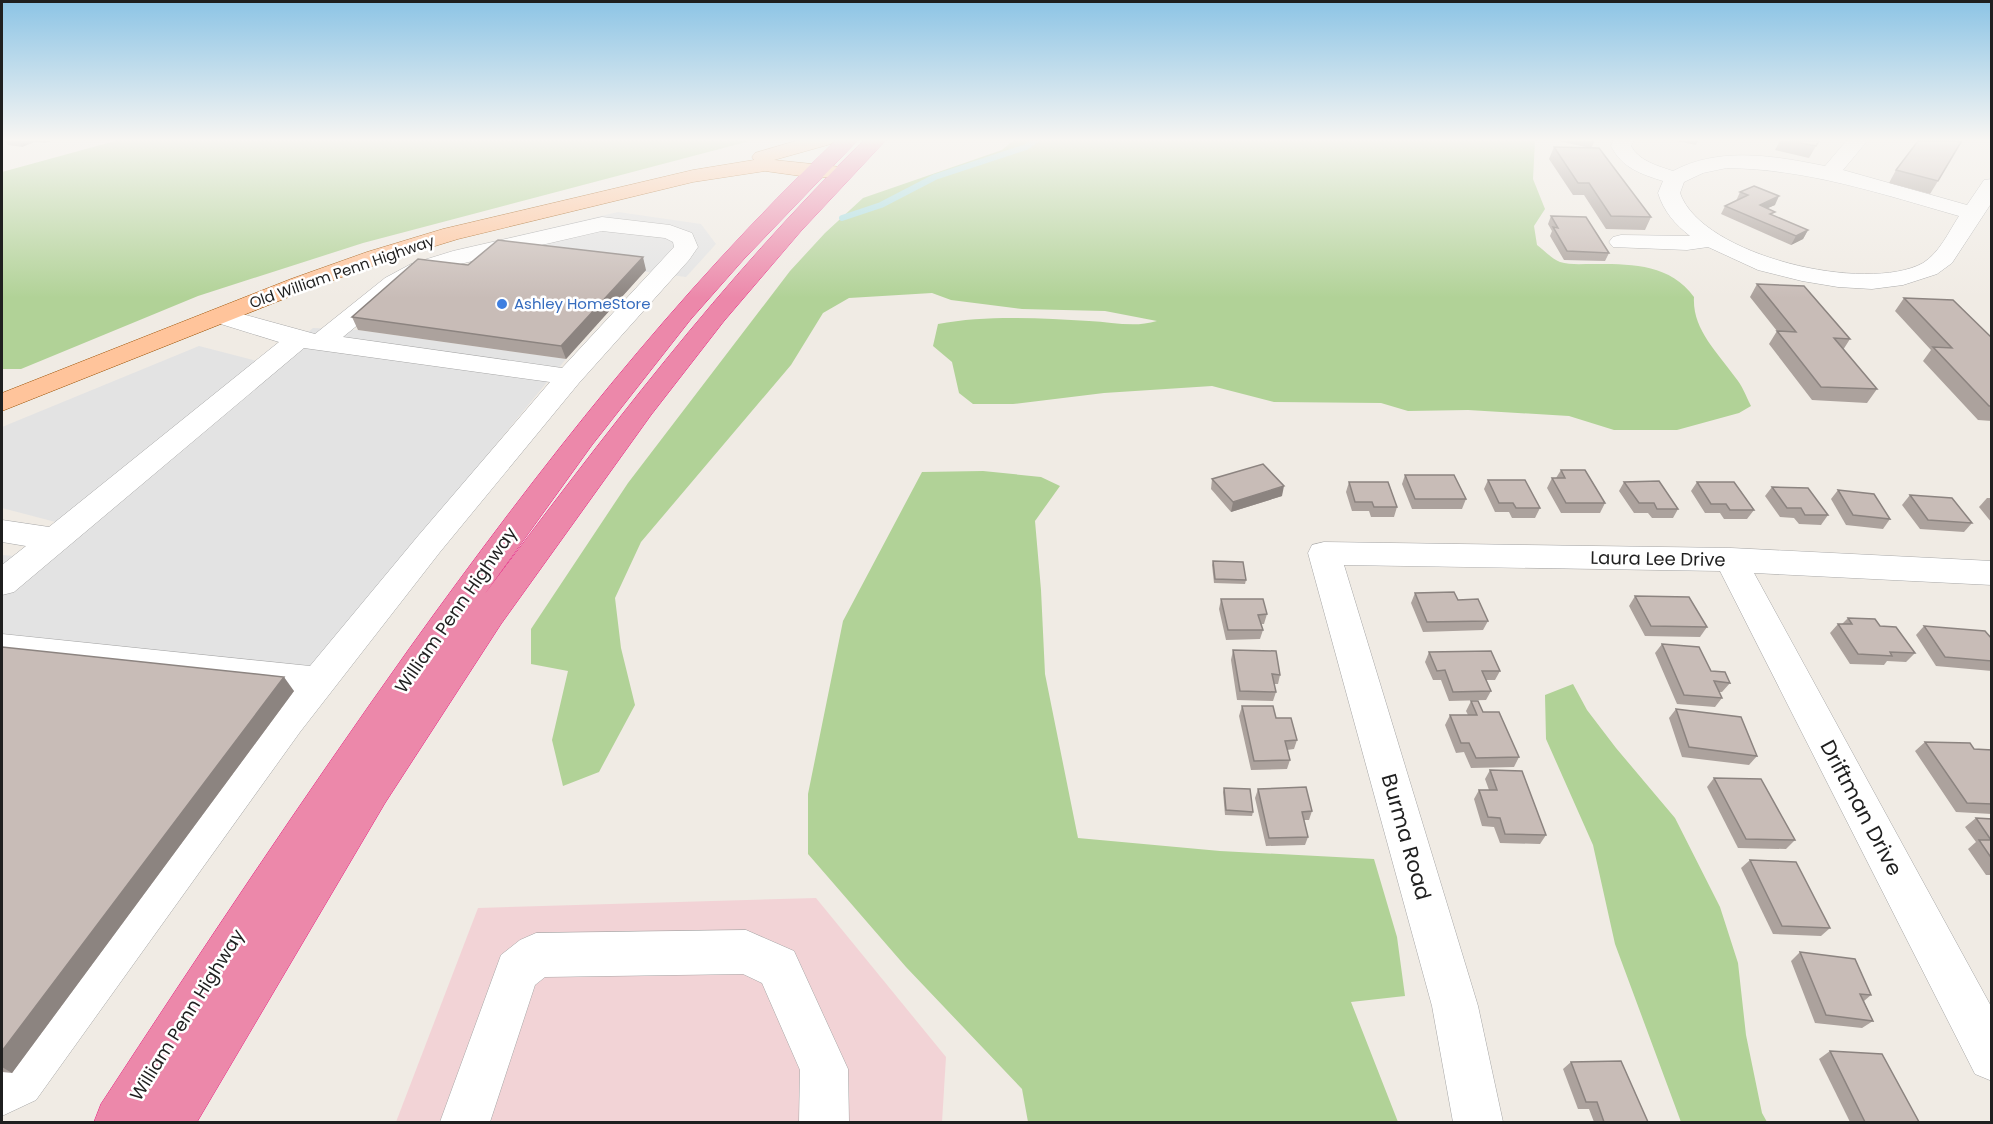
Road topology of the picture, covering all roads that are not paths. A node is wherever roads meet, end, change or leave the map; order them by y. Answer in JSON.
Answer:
{"nodes":[{"id":1,"x":626,"y":192,"type":"edge"},
{"id":2,"x":795,"y":192,"type":"edge"},
{"id":3,"x":811,"y":192,"type":"edge"},
{"id":4,"x":1669,"y":192,"type":"edge"},
{"id":5,"x":1897,"y":192,"type":"edge"},
{"id":6,"x":1988,"y":192,"type":"edge"},
{"id":7,"x":1972,"y":213,"type":"junction"},
{"id":8,"x":1710,"y":240,"type":"junction"},
{"id":9,"x":1621,"y":243,"type":"dead end"},
{"id":10,"x":514,"y":244,"type":"junction"},
{"id":11,"x":583,"y":252,"type":"edge"},
{"id":12,"x":220,"y":316,"type":"junction"},
{"id":13,"x":309,"y":340,"type":"junction"},
{"id":14,"x":569,"y":376,"type":"junction"},
{"id":15,"x":2,"y":403,"type":"edge"},
{"id":16,"x":2,"y":531,"type":"edge"},
{"id":17,"x":52,"y":539,"type":"junction"},
{"id":18,"x":1324,"y":553,"type":"joint"},
{"id":19,"x":1731,"y":560,"type":"junction"},
{"id":20,"x":1992,"y":573,"type":"edge"},
{"id":21,"x":2,"y":583,"type":"edge"},
{"id":22,"x":2,"y":647,"type":"edge"},
{"id":23,"x":320,"y":681,"type":"junction"},
{"id":24,"x":1992,"y":1057,"type":"edge"},
{"id":25,"x":2,"y":1092,"type":"edge"},
{"id":26,"x":119,"y":1122,"type":"edge"},
{"id":27,"x":168,"y":1122,"type":"edge"},
{"id":28,"x":465,"y":1122,"type":"edge"},
{"id":29,"x":824,"y":1122,"type":"edge"},
{"id":30,"x":1479,"y":1122,"type":"edge"}],
"edges":[{"from":1,"to":12,"type":"main road","name":"Old William Penn Highway"},
{"from":2,"to":26,"type":"highway","name":"William Penn Highway"},
{"from":3,"to":27,"type":"highway","name":"William Penn Highway"},
{"from":4,"to":8,"type":"street"},
{"from":5,"to":7,"type":"street"},
{"from":6,"to":7,"type":"street"},
{"from":7,"to":8,"type":"street"},
{"from":8,"to":9,"type":"street"},
{"from":10,"to":11,"type":"street"},
{"from":10,"to":13,"type":"street"},
{"from":10,"to":14,"type":"street"},
{"from":12,"to":13,"type":"street"},
{"from":12,"to":15,"type":"main road","name":"Old William Penn Highway"},
{"from":13,"to":14,"type":"street"},
{"from":13,"to":17,"type":"street"},
{"from":14,"to":23,"type":"street"},
{"from":16,"to":17,"type":"street"},
{"from":17,"to":21,"type":"street"},
{"from":18,"to":19,"type":"street","name":"Laura Lee Drive"},
{"from":18,"to":30,"type":"street","name":"Burma Road"},
{"from":19,"to":20,"type":"street","name":"Laura Lee Drive"},
{"from":19,"to":24,"type":"street","name":"Driftman Drive"},
{"from":22,"to":23,"type":"street"},
{"from":23,"to":25,"type":"street"},
{"from":28,"to":29,"type":"street"}]}
